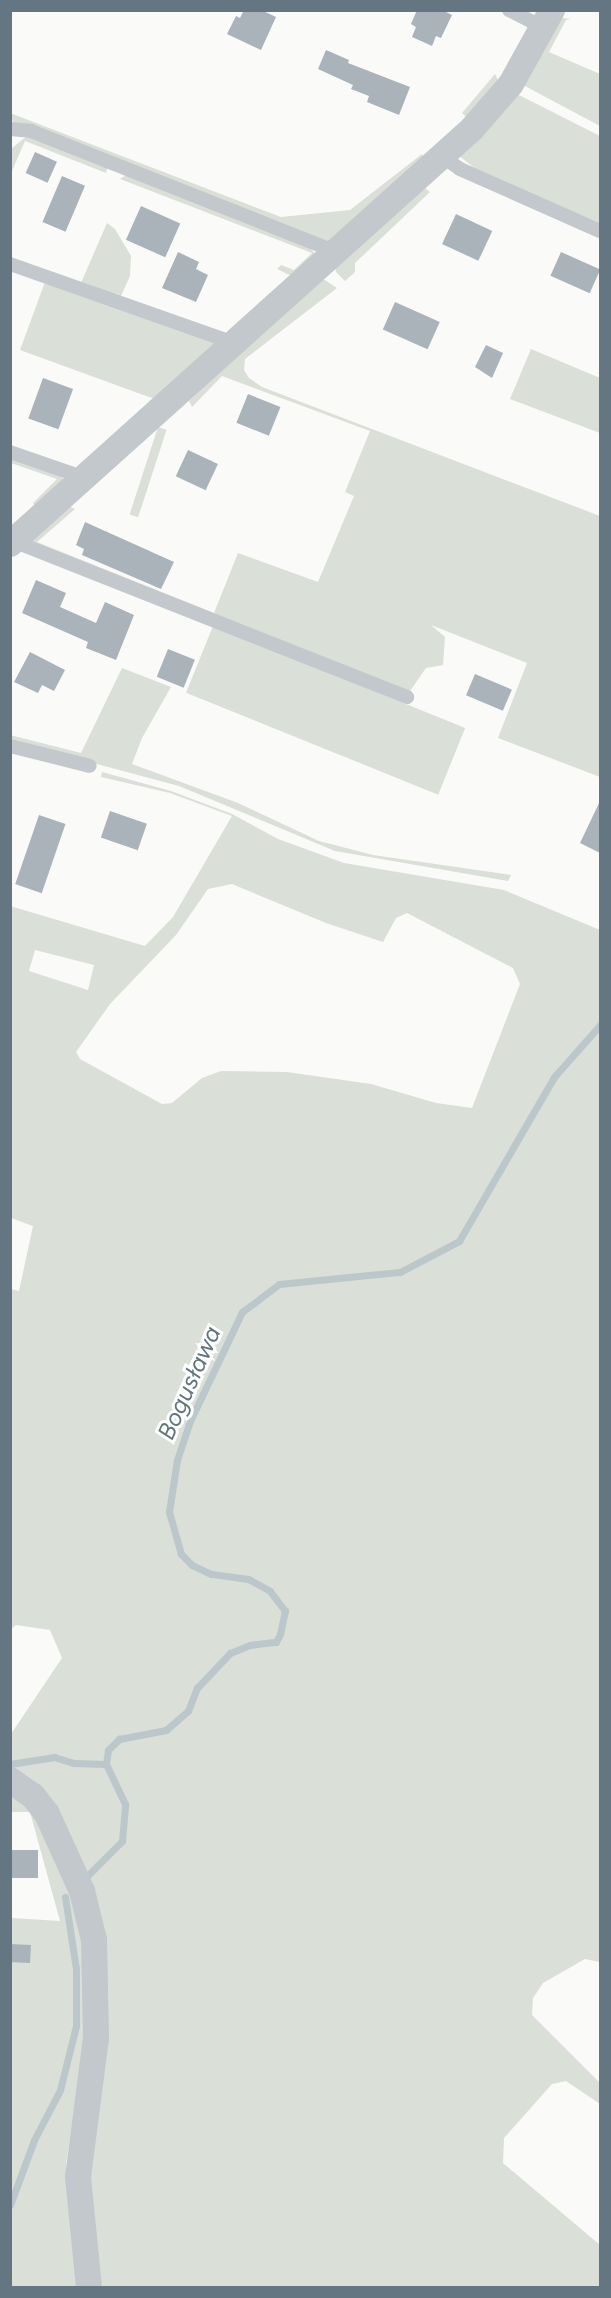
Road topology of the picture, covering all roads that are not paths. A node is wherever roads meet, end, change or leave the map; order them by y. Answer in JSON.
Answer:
{"nodes":[{"id":1,"x":509,"y":10,"type":"edge"},
{"id":2,"x":548,"y":19,"type":"edge"},
{"id":3,"x":10,"y":129,"type":"edge"},
{"id":4,"x":442,"y":156,"type":"junction"},
{"id":5,"x":600,"y":231,"type":"edge"},
{"id":6,"x":333,"y":255,"type":"junction"},
{"id":7,"x":10,"y":264,"type":"edge"},
{"id":8,"x":234,"y":344,"type":"junction"},
{"id":9,"x":10,"y":452,"type":"edge"},
{"id":10,"x":85,"y":478,"type":"junction"},
{"id":11,"x":12,"y":543,"type":"edge"},
{"id":12,"x":408,"y":697,"type":"dead end"},
{"id":13,"x":10,"y":746,"type":"edge"},
{"id":14,"x":90,"y":766,"type":"dead end"},
{"id":15,"x":10,"y":1780,"type":"edge"},
{"id":16,"x":89,"y":2288,"type":"edge"}],
"edges":[{"from":1,"to":2,"type":"lane"},
{"from":2,"to":4,"type":"street"},
{"from":3,"to":6,"type":"lane"},
{"from":4,"to":5,"type":"lane"},
{"from":4,"to":6,"type":"street"},
{"from":6,"to":8,"type":"street"},
{"from":7,"to":8,"type":"lane"},
{"from":8,"to":10,"type":"street"},
{"from":9,"to":10,"type":"lane"},
{"from":10,"to":11,"type":"street"},
{"from":11,"to":12,"type":"lane"},
{"from":13,"to":14,"type":"lane"},
{"from":15,"to":16,"type":"street"}]}
